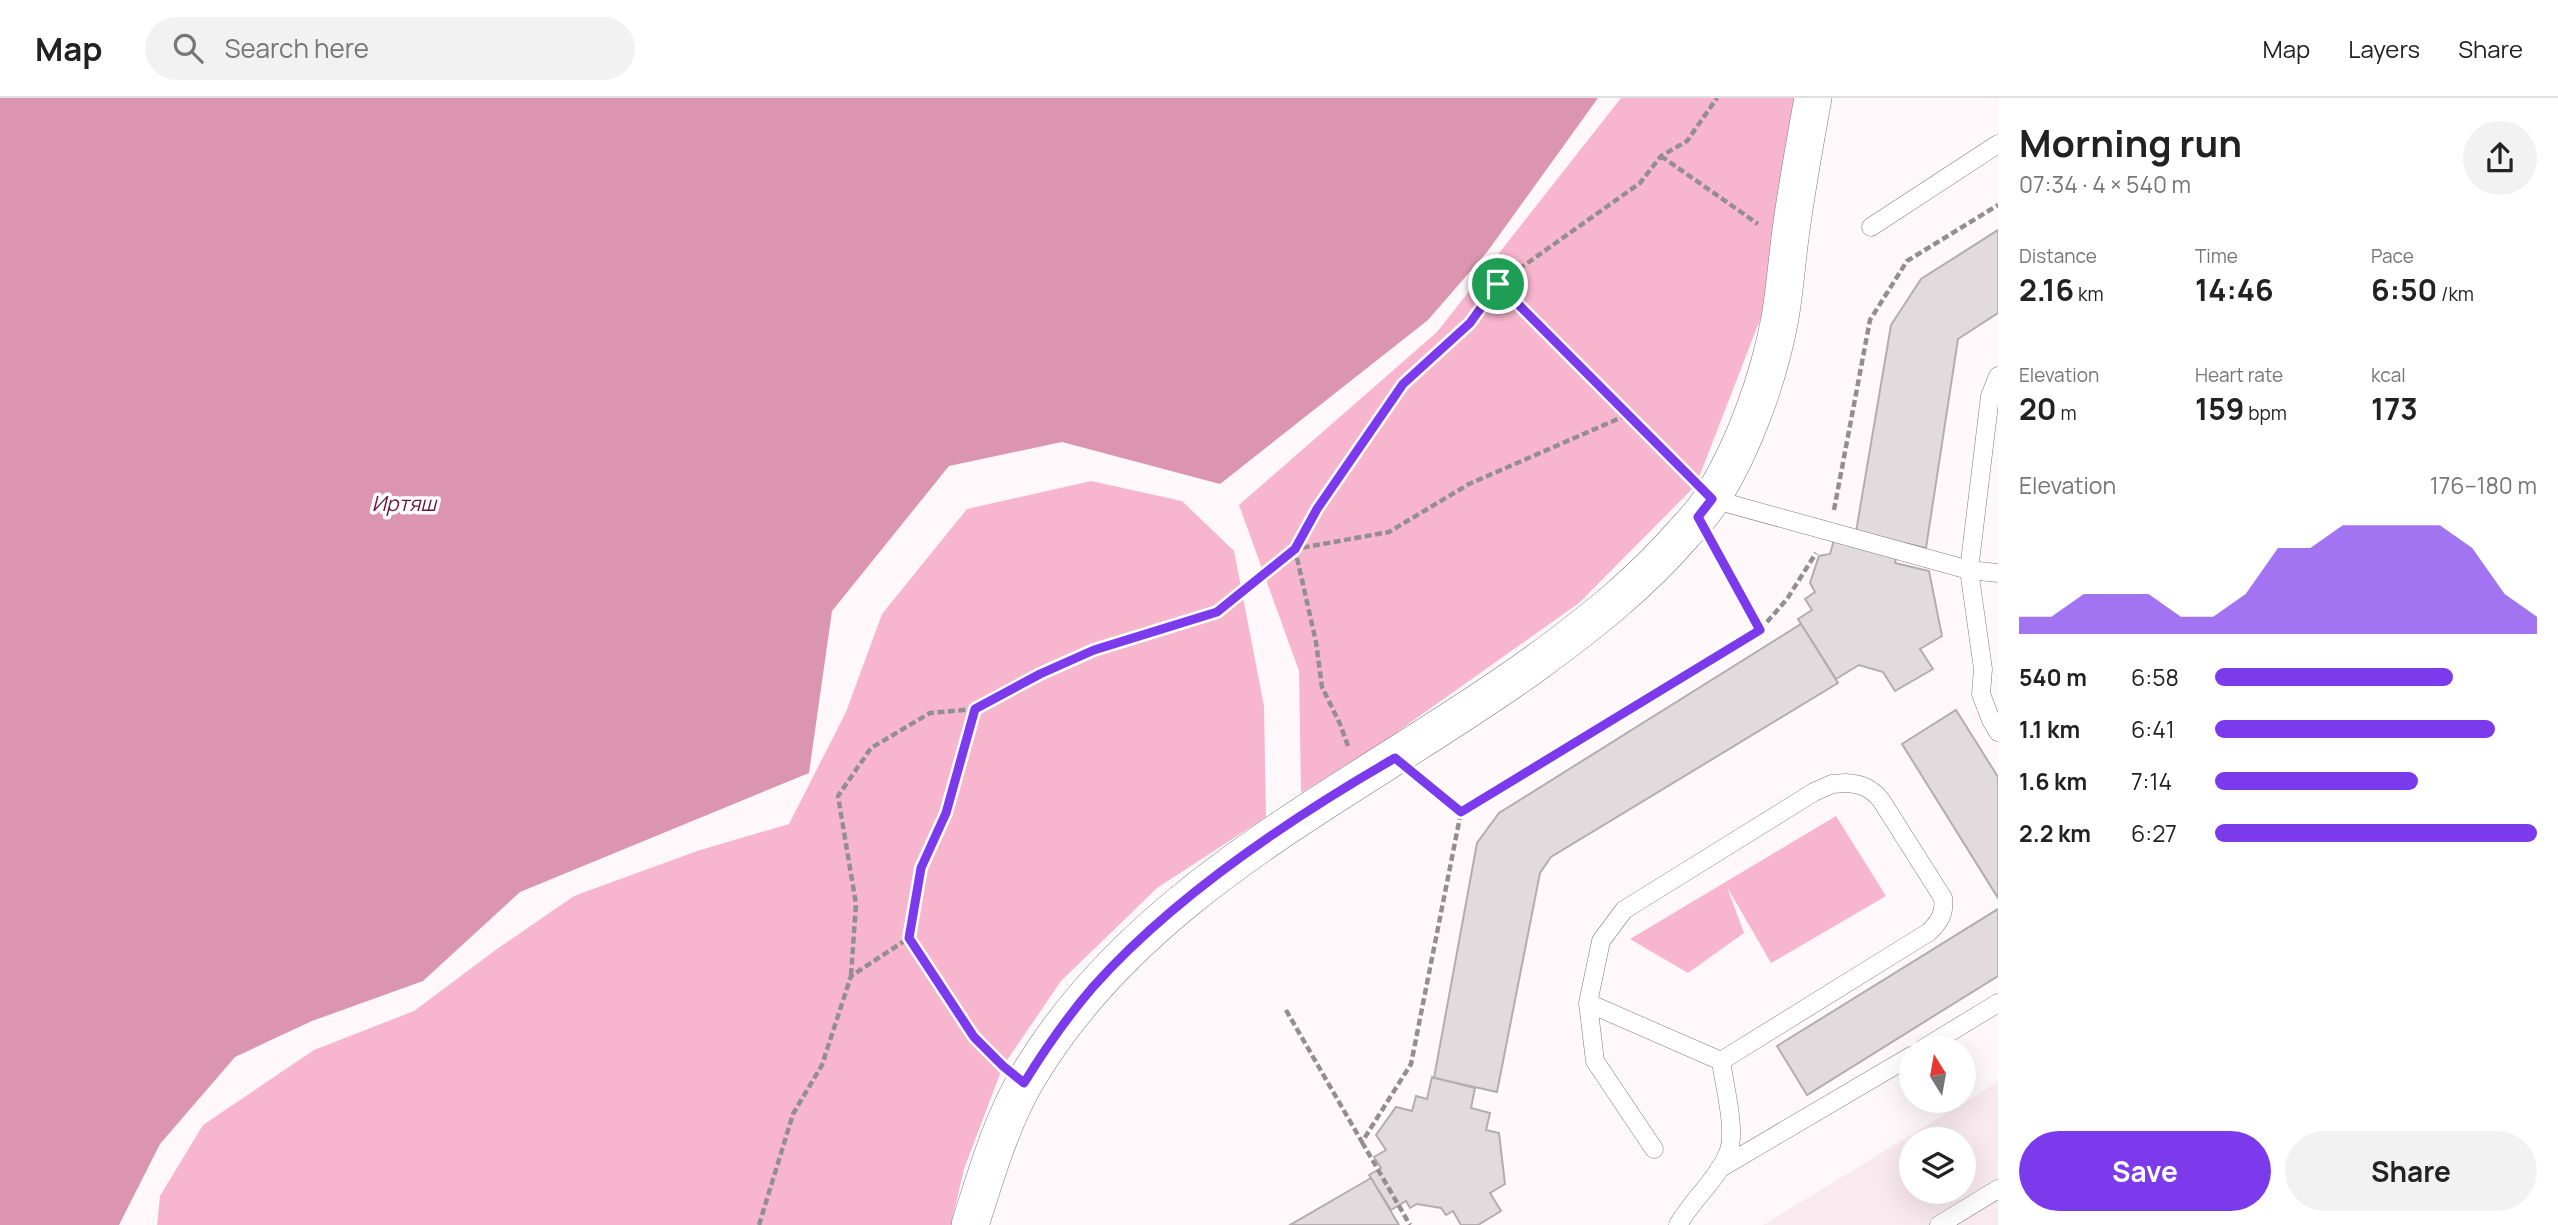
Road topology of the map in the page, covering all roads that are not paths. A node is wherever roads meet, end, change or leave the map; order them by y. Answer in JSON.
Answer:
{"nodes":[{"id":1,"x":1813,"y":98,"type":"edge"},
{"id":2,"x":1998,"y":144,"type":"edge"},
{"id":3,"x":1871,"y":227,"type":"dead end"},
{"id":4,"x":1998,"y":376,"type":"edge"},
{"id":5,"x":1705,"y":508,"type":"junction"},
{"id":6,"x":1969,"y":570,"type":"junction"},
{"id":7,"x":1998,"y":573,"type":"edge"},
{"id":8,"x":1998,"y":732,"type":"edge"},
{"id":9,"x":1588,"y":1003,"type":"junction"},
{"id":10,"x":1998,"y":1003,"type":"edge"},
{"id":11,"x":1944,"y":1036,"type":"edge"},
{"id":12,"x":1721,"y":1061,"type":"junction"},
{"id":13,"x":1899,"y":1063,"type":"edge"},
{"id":14,"x":1654,"y":1149,"type":"dead end"},
{"id":15,"x":1719,"y":1169,"type":"junction"},
{"id":16,"x":1998,"y":1189,"type":"edge"},
{"id":17,"x":970,"y":1225,"type":"edge"},
{"id":18,"x":1678,"y":1225,"type":"edge"},
{"id":19,"x":1939,"y":1225,"type":"edge"}],
"edges":[{"from":1,"to":5,"type":"street"},
{"from":2,"to":3,"type":"lane"},
{"from":4,"to":6,"type":"lane"},
{"from":5,"to":6,"type":"lane"},
{"from":5,"to":17,"type":"street"},
{"from":6,"to":7,"type":"lane"},
{"from":6,"to":8,"type":"lane"},
{"from":9,"to":12,"type":"lane"},
{"from":9,"to":12,"type":"lane"},
{"from":9,"to":14,"type":"lane"},
{"from":10,"to":11,"type":"lane"},
{"from":12,"to":15,"type":"lane"},
{"from":13,"to":15,"type":"lane"},
{"from":15,"to":18,"type":"lane"},
{"from":16,"to":19,"type":"lane"}]}
